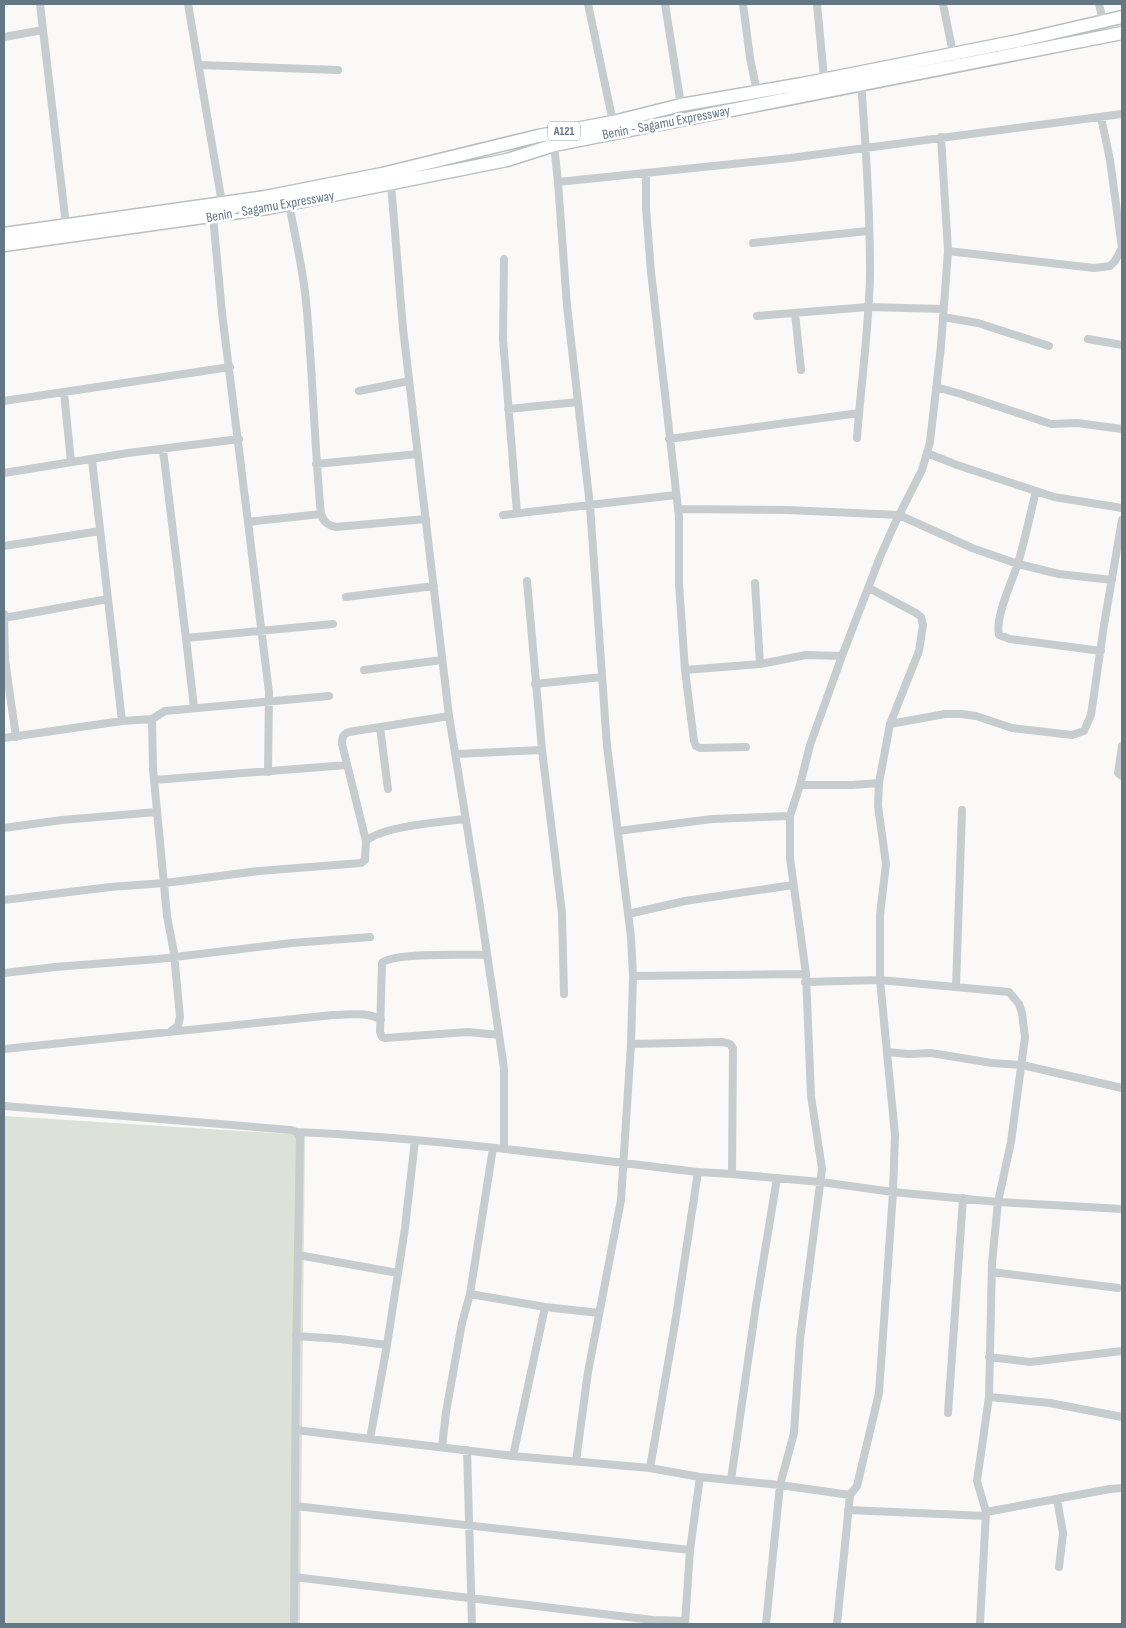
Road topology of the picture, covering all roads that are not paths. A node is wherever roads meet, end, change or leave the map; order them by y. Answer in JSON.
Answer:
{"nodes":[{"id":1,"x":40,"y":4,"type":"edge"},
{"id":2,"x":188,"y":4,"type":"edge"},
{"id":3,"x":588,"y":4,"type":"edge"},
{"id":4,"x":665,"y":4,"type":"edge"},
{"id":5,"x":743,"y":4,"type":"edge"},
{"id":6,"x":817,"y":4,"type":"edge"},
{"id":7,"x":943,"y":4,"type":"edge"},
{"id":8,"x":1098,"y":4,"type":"edge"},
{"id":9,"x":1122,"y":17,"type":"edge"},
{"id":10,"x":1103,"y":21,"type":"junction"},
{"id":11,"x":43,"y":30,"type":"junction"},
{"id":12,"x":1122,"y":33,"type":"edge"},
{"id":13,"x":4,"y":37,"type":"edge"},
{"id":14,"x":952,"y":53,"type":"junction"},
{"id":15,"x":199,"y":65,"type":"junction"},
{"id":16,"x":338,"y":70,"type":"dead end"},
{"id":17,"x":824,"y":78,"type":"junction"},
{"id":18,"x":861,"y":83,"type":"junction"},
{"id":19,"x":757,"y":92,"type":"junction"},
{"id":20,"x":682,"y":105,"type":"junction"},
{"id":21,"x":1122,"y":114,"type":"edge"},
{"id":22,"x":1102,"y":117,"type":"junction"},
{"id":23,"x":613,"y":122,"type":"junction"},
{"id":24,"x":941,"y":137,"type":"junction"},
{"id":25,"x":554,"y":145,"type":"junction"},
{"id":26,"x":866,"y":147,"type":"junction"},
{"id":27,"x":646,"y":174,"type":"junction"},
{"id":28,"x":558,"y":182,"type":"junction"},
{"id":29,"x":390,"y":184,"type":"junction"},
{"id":30,"x":222,"y":203,"type":"junction"},
{"id":31,"x":289,"y":204,"type":"junction"},
{"id":32,"x":213,"y":216,"type":"junction"},
{"id":33,"x":66,"y":225,"type":"junction"},
{"id":34,"x":868,"y":231,"type":"junction"},
{"id":35,"x":4,"y":234,"type":"edge"},
{"id":36,"x":753,"y":243,"type":"dead end"},
{"id":37,"x":4,"y":245,"type":"edge"},
{"id":38,"x":948,"y":250,"type":"junction"},
{"id":39,"x":504,"y":259,"type":"dead end"},
{"id":40,"x":868,"y":307,"type":"junction"},
{"id":41,"x":795,"y":313,"type":"junction"},
{"id":42,"x":943,"y":313,"type":"junction"},
{"id":43,"x":757,"y":316,"type":"dead end"},
{"id":44,"x":1088,"y":339,"type":"dead end"},
{"id":45,"x":1122,"y":345,"type":"edge"},
{"id":46,"x":1049,"y":346,"type":"dead end"},
{"id":47,"x":230,"y":367,"type":"junction"},
{"id":48,"x":801,"y":370,"type":"dead end"},
{"id":49,"x":409,"y":381,"type":"junction"},
{"id":50,"x":936,"y":388,"type":"junction"},
{"id":51,"x":359,"y":391,"type":"dead end"},
{"id":52,"x":64,"y":393,"type":"junction"},
{"id":53,"x":4,"y":401,"type":"edge"},
{"id":54,"x":578,"y":402,"type":"junction"},
{"id":55,"x":508,"y":409,"type":"junction"},
{"id":56,"x":859,"y":413,"type":"junction"},
{"id":57,"x":1122,"y":429,"type":"edge"},
{"id":58,"x":857,"y":438,"type":"dead end"},
{"id":59,"x":239,"y":439,"type":"junction"},
{"id":60,"x":669,"y":439,"type":"junction"},
{"id":61,"x":163,"y":450,"type":"junction"},
{"id":62,"x":927,"y":453,"type":"junction"},
{"id":63,"x":418,"y":454,"type":"junction"},
{"id":64,"x":92,"y":460,"type":"junction"},
{"id":65,"x":71,"y":462,"type":"junction"},
{"id":66,"x":316,"y":464,"type":"junction"},
{"id":67,"x":4,"y":473,"type":"edge"},
{"id":68,"x":1036,"y":491,"type":"junction"},
{"id":69,"x":676,"y":496,"type":"junction"},
{"id":70,"x":590,"y":506,"type":"junction"},
{"id":71,"x":678,"y":508,"type":"junction"},
{"id":72,"x":1122,"y":508,"type":"edge"},
{"id":73,"x":517,"y":513,"type":"junction"},
{"id":74,"x":321,"y":514,"type":"junction"},
{"id":75,"x":503,"y":515,"type":"dead end"},
{"id":76,"x":898,"y":515,"type":"junction"},
{"id":77,"x":426,"y":519,"type":"junction"},
{"id":78,"x":1122,"y":520,"type":"edge"},
{"id":79,"x":248,"y":522,"type":"junction"},
{"id":80,"x":100,"y":531,"type":"junction"},
{"id":81,"x":4,"y":546,"type":"edge"},
{"id":82,"x":1018,"y":564,"type":"junction"},
{"id":83,"x":1112,"y":580,"type":"junction"},
{"id":84,"x":527,"y":581,"type":"dead end"},
{"id":85,"x":755,"y":584,"type":"dead end"},
{"id":86,"x":434,"y":586,"type":"junction"},
{"id":87,"x":868,"y":588,"type":"junction"},
{"id":88,"x":346,"y":597,"type":"dead end"},
{"id":89,"x":108,"y":599,"type":"junction"},
{"id":90,"x":4,"y":614,"type":"edge"},
{"id":91,"x":4,"y":618,"type":"edge"},
{"id":92,"x":333,"y":624,"type":"dead end"},
{"id":93,"x":261,"y":631,"type":"junction"},
{"id":94,"x":186,"y":638,"type":"junction"},
{"id":95,"x":1101,"y":651,"type":"junction"},
{"id":96,"x":842,"y":656,"type":"junction"},
{"id":97,"x":442,"y":660,"type":"junction"},
{"id":98,"x":760,"y":664,"type":"junction"},
{"id":99,"x":364,"y":670,"type":"dead end"},
{"id":100,"x":685,"y":670,"type":"junction"},
{"id":101,"x":602,"y":678,"type":"junction"},
{"id":102,"x":535,"y":684,"type":"junction"},
{"id":103,"x":329,"y":696,"type":"dead end"},
{"id":104,"x":270,"y":702,"type":"junction"},
{"id":105,"x":194,"y":708,"type":"junction"},
{"id":106,"x":449,"y":716,"type":"junction"},
{"id":107,"x":152,"y":719,"type":"junction"},
{"id":108,"x":122,"y":721,"type":"junction"},
{"id":109,"x":890,"y":724,"type":"junction"},
{"id":110,"x":380,"y":727,"type":"junction"},
{"id":111,"x":16,"y":736,"type":"junction"},
{"id":112,"x":4,"y":738,"type":"edge"},
{"id":113,"x":1122,"y":746,"type":"edge"},
{"id":114,"x":746,"y":747,"type":"dead end"},
{"id":115,"x":542,"y":750,"type":"junction"},
{"id":116,"x":455,"y":754,"type":"junction"},
{"id":117,"x":347,"y":764,"type":"junction"},
{"id":118,"x":268,"y":772,"type":"junction"},
{"id":119,"x":1122,"y":776,"type":"edge"},
{"id":120,"x":154,"y":780,"type":"junction"},
{"id":121,"x":878,"y":783,"type":"junction"},
{"id":122,"x":800,"y":785,"type":"junction"},
{"id":123,"x":388,"y":789,"type":"dead end"},
{"id":124,"x":962,"y":810,"type":"dead end"},
{"id":125,"x":157,"y":812,"type":"junction"},
{"id":126,"x":790,"y":816,"type":"junction"},
{"id":127,"x":465,"y":819,"type":"junction"},
{"id":128,"x":4,"y":828,"type":"edge"},
{"id":129,"x":618,"y":832,"type":"junction"},
{"id":130,"x":366,"y":841,"type":"junction"},
{"id":131,"x":165,"y":883,"type":"junction"},
{"id":132,"x":793,"y":886,"type":"junction"},
{"id":133,"x":4,"y":900,"type":"edge"},
{"id":134,"x":628,"y":914,"type":"junction"},
{"id":135,"x":370,"y":937,"type":"dead end"},
{"id":136,"x":487,"y":955,"type":"junction"},
{"id":137,"x":174,"y":957,"type":"junction"},
{"id":138,"x":4,"y":973,"type":"edge"},
{"id":139,"x":633,"y":976,"type":"junction"},
{"id":140,"x":806,"y":978,"type":"junction"},
{"id":141,"x":880,"y":980,"type":"junction"},
{"id":142,"x":956,"y":987,"type":"junction"},
{"id":143,"x":564,"y":994,"type":"dead end"},
{"id":144,"x":381,"y":1020,"type":"junction"},
{"id":145,"x":170,"y":1032,"type":"junction"},
{"id":146,"x":499,"y":1034,"type":"junction"},
{"id":147,"x":631,"y":1044,"type":"junction"},
{"id":148,"x":4,"y":1049,"type":"edge"},
{"id":149,"x":888,"y":1052,"type":"junction"},
{"id":150,"x":1022,"y":1065,"type":"junction"},
{"id":151,"x":1122,"y":1088,"type":"edge"},
{"id":152,"x":4,"y":1106,"type":"edge"},
{"id":153,"x":297,"y":1132,"type":"junction"},
{"id":154,"x":415,"y":1140,"type":"junction"},
{"id":155,"x":493,"y":1148,"type":"junction"},
{"id":156,"x":504,"y":1149,"type":"junction"},
{"id":157,"x":624,"y":1163,"type":"junction"},
{"id":158,"x":698,"y":1172,"type":"junction"},
{"id":159,"x":732,"y":1174,"type":"junction"},
{"id":160,"x":777,"y":1178,"type":"junction"},
{"id":161,"x":821,"y":1182,"type":"junction"},
{"id":162,"x":893,"y":1192,"type":"junction"},
{"id":163,"x":963,"y":1198,"type":"junction"},
{"id":164,"x":998,"y":1202,"type":"junction"},
{"id":165,"x":1122,"y":1209,"type":"edge"},
{"id":166,"x":298,"y":1255,"type":"junction"},
{"id":167,"x":992,"y":1272,"type":"junction"},
{"id":168,"x":398,"y":1273,"type":"junction"},
{"id":169,"x":1118,"y":1288,"type":"dead end"},
{"id":170,"x":470,"y":1294,"type":"junction"},
{"id":171,"x":545,"y":1307,"type":"junction"},
{"id":172,"x":599,"y":1313,"type":"junction"},
{"id":173,"x":296,"y":1336,"type":"junction"},
{"id":174,"x":386,"y":1345,"type":"junction"},
{"id":175,"x":1122,"y":1351,"type":"edge"},
{"id":176,"x":990,"y":1357,"type":"junction"},
{"id":177,"x":989,"y":1397,"type":"junction"},
{"id":178,"x":948,"y":1413,"type":"dead end"},
{"id":179,"x":1122,"y":1417,"type":"edge"},
{"id":180,"x":296,"y":1430,"type":"junction"},
{"id":181,"x":370,"y":1439,"type":"junction"},
{"id":182,"x":442,"y":1447,"type":"junction"},
{"id":183,"x":467,"y":1450,"type":"junction"},
{"id":184,"x":513,"y":1456,"type":"junction"},
{"id":185,"x":576,"y":1461,"type":"junction"},
{"id":186,"x":650,"y":1468,"type":"junction"},
{"id":187,"x":700,"y":1477,"type":"junction"},
{"id":188,"x":732,"y":1480,"type":"junction"},
{"id":189,"x":780,"y":1484,"type":"junction"},
{"id":190,"x":1122,"y":1488,"type":"edge"},
{"id":191,"x":850,"y":1495,"type":"junction"},
{"id":192,"x":1057,"y":1499,"type":"junction"},
{"id":193,"x":294,"y":1506,"type":"junction"},
{"id":194,"x":848,"y":1510,"type":"junction"},
{"id":195,"x":986,"y":1514,"type":"junction"},
{"id":196,"x":469,"y":1525,"type":"junction"},
{"id":197,"x":690,"y":1550,"type":"junction"},
{"id":198,"x":1060,"y":1567,"type":"dead end"},
{"id":199,"x":294,"y":1577,"type":"junction"},
{"id":200,"x":471,"y":1598,"type":"junction"},
{"id":201,"x":685,"y":1623,"type":"edge"},
{"id":202,"x":294,"y":1624,"type":"edge"},
{"id":203,"x":472,"y":1624,"type":"edge"},
{"id":204,"x":766,"y":1624,"type":"edge"},
{"id":205,"x":837,"y":1624,"type":"edge"},
{"id":206,"x":980,"y":1624,"type":"edge"}],
"edges":[{"from":1,"to":11,"type":"street"},
{"from":2,"to":15,"type":"street"},
{"from":3,"to":23,"type":"street"},
{"from":4,"to":20,"type":"street"},
{"from":5,"to":19,"type":"street"},
{"from":6,"to":17,"type":"street"},
{"from":7,"to":14,"type":"street"},
{"from":8,"to":10,"type":"street"},
{"from":9,"to":10,"type":"highway","number":"A121"},
{"from":10,"to":14,"type":"highway","number":"A121"},
{"from":11,"to":13,"type":"street"},
{"from":11,"to":33,"type":"street"},
{"from":12,"to":18,"type":"highway","name":"Benin - Sagamu Expressway","number":"A121"},
{"from":14,"to":17,"type":"highway","number":"A121"},
{"from":15,"to":16,"type":"street"},
{"from":15,"to":30,"type":"street"},
{"from":17,"to":19,"type":"highway","number":"A121"},
{"from":18,"to":25,"type":"highway","name":"Benin - Sagamu Expressway","number":"A121"},
{"from":18,"to":26,"type":"street"},
{"from":19,"to":20,"type":"highway","number":"A121"},
{"from":20,"to":23,"type":"highway","number":"A121"},
{"from":21,"to":22,"type":"street"},
{"from":22,"to":24,"type":"street"},
{"from":22,"to":38,"type":"street"},
{"from":23,"to":30,"type":"highway","number":"A121"},
{"from":24,"to":26,"type":"street"},
{"from":24,"to":38,"type":"street"},
{"from":25,"to":28,"type":"street"},
{"from":25,"to":29,"type":"highway","name":"Benin - Sagamu Expressway","number":"A121"},
{"from":26,"to":27,"type":"street"},
{"from":26,"to":34,"type":"street"},
{"from":27,"to":28,"type":"street"},
{"from":27,"to":60,"type":"street"},
{"from":28,"to":54,"type":"street"},
{"from":29,"to":31,"type":"highway","name":"Benin - Sagamu Expressway","number":"A121"},
{"from":29,"to":49,"type":"street"},
{"from":30,"to":33,"type":"highway","number":"A121"},
{"from":31,"to":32,"type":"highway","name":"Benin - Sagamu Expressway","number":"A121"},
{"from":31,"to":66,"type":"street"},
{"from":32,"to":37,"type":"highway","name":"Benin - Sagamu Expressway","number":"A121"},
{"from":32,"to":47,"type":"street"},
{"from":33,"to":35,"type":"highway","number":"A121"},
{"from":34,"to":36,"type":"street"},
{"from":34,"to":40,"type":"street"},
{"from":38,"to":42,"type":"street"},
{"from":39,"to":55,"type":"street"},
{"from":40,"to":41,"type":"street"},
{"from":40,"to":42,"type":"street"},
{"from":40,"to":56,"type":"street"},
{"from":41,"to":43,"type":"street"},
{"from":41,"to":48,"type":"street"},
{"from":42,"to":46,"type":"street"},
{"from":42,"to":50,"type":"street"},
{"from":44,"to":45,"type":"street"},
{"from":47,"to":52,"type":"street"},
{"from":47,"to":59,"type":"street"},
{"from":49,"to":51,"type":"street"},
{"from":49,"to":63,"type":"street"},
{"from":50,"to":57,"type":"street"},
{"from":50,"to":62,"type":"street"},
{"from":52,"to":53,"type":"street"},
{"from":52,"to":65,"type":"street"},
{"from":54,"to":55,"type":"street"},
{"from":54,"to":70,"type":"street"},
{"from":55,"to":73,"type":"street"},
{"from":56,"to":58,"type":"street"},
{"from":56,"to":60,"type":"street"},
{"from":59,"to":61,"type":"street"},
{"from":59,"to":79,"type":"street"},
{"from":60,"to":69,"type":"street"},
{"from":61,"to":64,"type":"street"},
{"from":61,"to":94,"type":"street"},
{"from":62,"to":68,"type":"street"},
{"from":62,"to":76,"type":"street"},
{"from":63,"to":66,"type":"street"},
{"from":63,"to":77,"type":"street"},
{"from":64,"to":65,"type":"street"},
{"from":64,"to":80,"type":"street"},
{"from":65,"to":67,"type":"street"},
{"from":66,"to":74,"type":"street"},
{"from":68,"to":72,"type":"street"},
{"from":68,"to":82,"type":"street"},
{"from":69,"to":70,"type":"street"},
{"from":69,"to":71,"type":"street"},
{"from":70,"to":73,"type":"street"},
{"from":70,"to":101,"type":"street"},
{"from":71,"to":76,"type":"street"},
{"from":71,"to":100,"type":"street"},
{"from":73,"to":75,"type":"street"},
{"from":74,"to":77,"type":"street"},
{"from":74,"to":79,"type":"street"},
{"from":76,"to":82,"type":"street"},
{"from":76,"to":87,"type":"street"},
{"from":77,"to":86,"type":"street"},
{"from":78,"to":83,"type":"street"},
{"from":79,"to":93,"type":"street"},
{"from":80,"to":81,"type":"street"},
{"from":80,"to":89,"type":"street"},
{"from":82,"to":83,"type":"street"},
{"from":82,"to":95,"type":"street"},
{"from":83,"to":95,"type":"street"},
{"from":84,"to":102,"type":"street"},
{"from":85,"to":98,"type":"street"},
{"from":86,"to":88,"type":"street"},
{"from":86,"to":97,"type":"street"},
{"from":87,"to":96,"type":"street"},
{"from":87,"to":109,"type":"street"},
{"from":89,"to":91,"type":"street"},
{"from":89,"to":108,"type":"street"},
{"from":90,"to":91,"type":"street"},
{"from":91,"to":111,"type":"street"},
{"from":92,"to":93,"type":"street"},
{"from":93,"to":94,"type":"street"},
{"from":93,"to":104,"type":"street"},
{"from":94,"to":105,"type":"street"},
{"from":95,"to":109,"type":"street"},
{"from":96,"to":98,"type":"street"},
{"from":96,"to":122,"type":"street"},
{"from":97,"to":99,"type":"street"},
{"from":97,"to":106,"type":"street"},
{"from":98,"to":100,"type":"street"},
{"from":100,"to":114,"type":"street"},
{"from":101,"to":102,"type":"street"},
{"from":101,"to":129,"type":"street"},
{"from":102,"to":115,"type":"street"},
{"from":103,"to":104,"type":"street"},
{"from":104,"to":105,"type":"street"},
{"from":104,"to":118,"type":"street"},
{"from":105,"to":107,"type":"street"},
{"from":106,"to":110,"type":"street"},
{"from":106,"to":116,"type":"street"},
{"from":107,"to":108,"type":"street"},
{"from":107,"to":120,"type":"street"},
{"from":108,"to":111,"type":"street"},
{"from":109,"to":121,"type":"street"},
{"from":110,"to":117,"type":"street"},
{"from":110,"to":123,"type":"street"},
{"from":111,"to":112,"type":"street"},
{"from":113,"to":119,"type":"street"},
{"from":115,"to":116,"type":"street"},
{"from":115,"to":143,"type":"street"},
{"from":116,"to":127,"type":"street"},
{"from":117,"to":118,"type":"street"},
{"from":117,"to":130,"type":"street"},
{"from":118,"to":120,"type":"street"},
{"from":120,"to":125,"type":"street"},
{"from":121,"to":122,"type":"street"},
{"from":121,"to":141,"type":"street"},
{"from":122,"to":126,"type":"street"},
{"from":124,"to":142,"type":"street"},
{"from":125,"to":128,"type":"street"},
{"from":125,"to":131,"type":"street"},
{"from":126,"to":129,"type":"street"},
{"from":126,"to":132,"type":"street"},
{"from":127,"to":130,"type":"street"},
{"from":127,"to":136,"type":"street"},
{"from":129,"to":134,"type":"street"},
{"from":130,"to":131,"type":"street"},
{"from":131,"to":133,"type":"street"},
{"from":131,"to":137,"type":"street"},
{"from":132,"to":134,"type":"street"},
{"from":132,"to":140,"type":"street"},
{"from":134,"to":139,"type":"street"},
{"from":135,"to":137,"type":"street"},
{"from":136,"to":144,"type":"street"},
{"from":136,"to":146,"type":"street"},
{"from":137,"to":138,"type":"street"},
{"from":137,"to":145,"type":"street"},
{"from":139,"to":140,"type":"street"},
{"from":139,"to":147,"type":"street"},
{"from":140,"to":141,"type":"street"},
{"from":140,"to":161,"type":"street"},
{"from":141,"to":142,"type":"street"},
{"from":141,"to":149,"type":"street"},
{"from":142,"to":150,"type":"street"},
{"from":144,"to":145,"type":"street"},
{"from":144,"to":146,"type":"street"},
{"from":145,"to":148,"type":"street"},
{"from":146,"to":156,"type":"street"},
{"from":147,"to":157,"type":"street"},
{"from":147,"to":159,"type":"street"},
{"from":149,"to":150,"type":"street"},
{"from":149,"to":162,"type":"street"},
{"from":150,"to":151,"type":"street"},
{"from":150,"to":164,"type":"street"},
{"from":152,"to":153,"type":"street"},
{"from":153,"to":154,"type":"street"},
{"from":153,"to":166,"type":"street"},
{"from":154,"to":155,"type":"street"},
{"from":154,"to":168,"type":"street"},
{"from":155,"to":156,"type":"street"},
{"from":155,"to":170,"type":"street"},
{"from":156,"to":157,"type":"street"},
{"from":157,"to":158,"type":"street"},
{"from":157,"to":172,"type":"street"},
{"from":158,"to":159,"type":"street"},
{"from":158,"to":186,"type":"street"},
{"from":159,"to":160,"type":"street"},
{"from":160,"to":161,"type":"street"},
{"from":160,"to":188,"type":"street"},
{"from":161,"to":162,"type":"street"},
{"from":161,"to":189,"type":"street"},
{"from":162,"to":163,"type":"street"},
{"from":162,"to":191,"type":"street"},
{"from":163,"to":164,"type":"street"},
{"from":163,"to":178,"type":"street"},
{"from":164,"to":165,"type":"street"},
{"from":164,"to":167,"type":"street"},
{"from":166,"to":168,"type":"street"},
{"from":166,"to":173,"type":"street"},
{"from":167,"to":169,"type":"street"},
{"from":167,"to":176,"type":"street"},
{"from":168,"to":174,"type":"street"},
{"from":170,"to":171,"type":"street"},
{"from":170,"to":182,"type":"street"},
{"from":171,"to":172,"type":"street"},
{"from":171,"to":184,"type":"street"},
{"from":172,"to":185,"type":"street"},
{"from":173,"to":174,"type":"street"},
{"from":173,"to":180,"type":"street"},
{"from":174,"to":181,"type":"street"},
{"from":175,"to":176,"type":"street"},
{"from":176,"to":177,"type":"street"},
{"from":177,"to":179,"type":"street"},
{"from":177,"to":195,"type":"street"},
{"from":180,"to":181,"type":"street"},
{"from":180,"to":193,"type":"street"},
{"from":181,"to":182,"type":"street"},
{"from":182,"to":183,"type":"street"},
{"from":183,"to":184,"type":"street"},
{"from":183,"to":196,"type":"street"},
{"from":184,"to":185,"type":"street"},
{"from":185,"to":186,"type":"street"},
{"from":186,"to":187,"type":"street"},
{"from":187,"to":188,"type":"street"},
{"from":187,"to":197,"type":"street"},
{"from":188,"to":189,"type":"street"},
{"from":189,"to":191,"type":"street"},
{"from":189,"to":204,"type":"street"},
{"from":190,"to":192,"type":"street"},
{"from":191,"to":194,"type":"street"},
{"from":192,"to":195,"type":"street"},
{"from":192,"to":198,"type":"street"},
{"from":193,"to":196,"type":"street"},
{"from":193,"to":199,"type":"street"},
{"from":194,"to":195,"type":"street"},
{"from":194,"to":205,"type":"street"},
{"from":195,"to":206,"type":"street"},
{"from":196,"to":197,"type":"street"},
{"from":196,"to":200,"type":"street"},
{"from":197,"to":201,"type":"street"},
{"from":199,"to":200,"type":"street"},
{"from":199,"to":202,"type":"street"},
{"from":200,"to":201,"type":"street"},
{"from":200,"to":203,"type":"street"}]}
